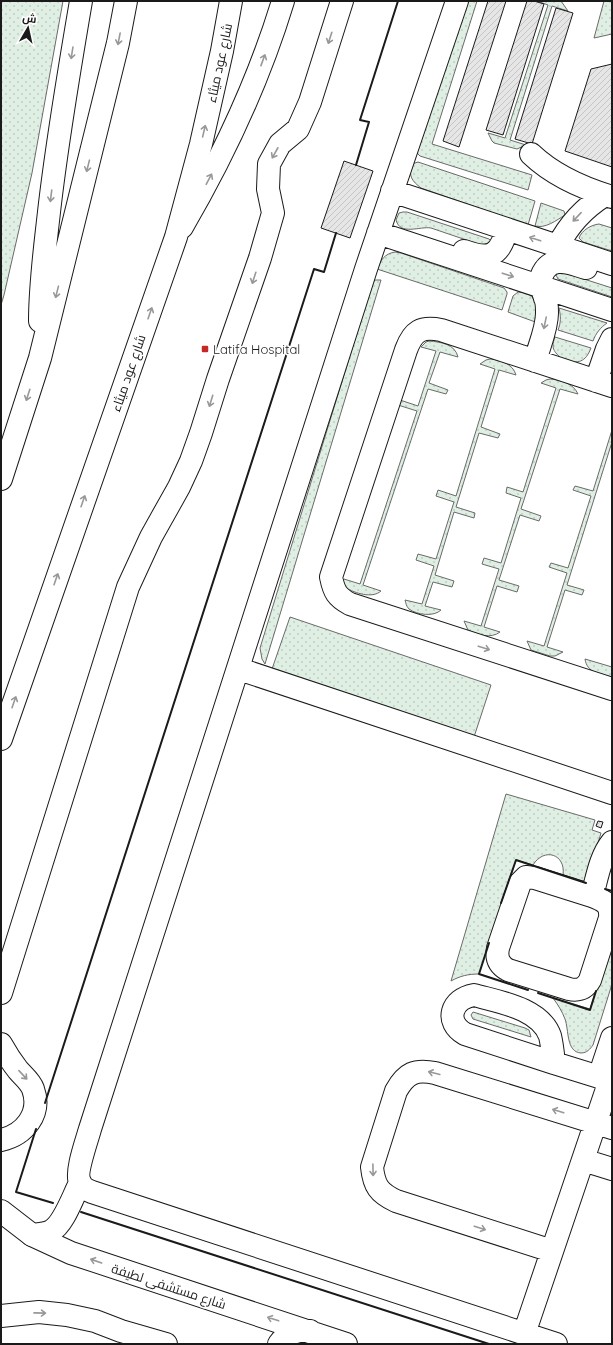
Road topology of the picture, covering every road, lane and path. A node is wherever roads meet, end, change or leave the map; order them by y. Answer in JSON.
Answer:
{"nodes":[{"id":1,"x":81,"y":1,"type":"edge"},
{"id":2,"x":126,"y":1,"type":"edge"},
{"id":3,"x":231,"y":1,"type":"edge"},
{"id":4,"x":283,"y":1,"type":"edge"},
{"id":5,"x":342,"y":1,"type":"edge"},
{"id":6,"x":457,"y":1,"type":"edge"},
{"id":7,"x":532,"y":154,"type":"dead end"},
{"id":8,"x":392,"y":191,"type":"junction"},
{"id":9,"x":609,"y":196,"type":"edge"},
{"id":10,"x":507,"y":229,"type":"junction"},
{"id":11,"x":378,"y":233,"type":"junction"},
{"id":12,"x":176,"y":237,"type":"junction"},
{"id":13,"x":558,"y":246,"type":"junction"},
{"id":14,"x":418,"y":247,"type":"junction"},
{"id":15,"x":612,"y":264,"type":"edge"},
{"id":16,"x":612,"y":276,"type":"edge"},
{"id":17,"x":541,"y":286,"type":"junction"},
{"id":18,"x":612,"y":310,"type":"edge"},
{"id":19,"x":612,"y":339,"type":"edge"},
{"id":20,"x":40,"y":358,"type":"junction"},
{"id":21,"x":535,"y":361,"type":"junction"},
{"id":22,"x":604,"y":384,"type":"edge"},
{"id":23,"x":1,"y":479,"type":"edge"},
{"id":24,"x":239,"y":669,"type":"junction"},
{"id":25,"x":612,"y":689,"type":"edge"},
{"id":26,"x":1,"y":739,"type":"edge"},
{"id":27,"x":612,"y":793,"type":"edge"},
{"id":28,"x":612,"y":842,"type":"edge"},
{"id":29,"x":592,"y":896,"type":"junction"},
{"id":30,"x":1,"y":993,"type":"edge"},
{"id":31,"x":612,"y":1038,"type":"edge"},
{"id":32,"x":1,"y":1044,"type":"edge"},
{"id":33,"x":554,"y":1063,"type":"dead end"},
{"id":34,"x":607,"y":1079,"type":"edge"},
{"id":35,"x":604,"y":1125,"type":"edge"},
{"id":36,"x":1,"y":1140,"type":"edge"},
{"id":37,"x":583,"y":1160,"type":"junction"},
{"id":38,"x":612,"y":1169,"type":"edge"},
{"id":39,"x":80,"y":1183,"type":"junction"},
{"id":40,"x":1,"y":1211,"type":"edge"},
{"id":41,"x":32,"y":1234,"type":"junction"},
{"id":42,"x":552,"y":1251,"type":"junction"},
{"id":43,"x":1,"y":1316,"type":"edge"},
{"id":44,"x":310,"y":1331,"type":"junction"},
{"id":45,"x":524,"y":1334,"type":"junction"},
{"id":46,"x":166,"y":1344,"type":"edge"},
{"id":47,"x":279,"y":1344,"type":"edge"},
{"id":48,"x":346,"y":1344,"type":"edge"},
{"id":49,"x":556,"y":1344,"type":"edge"}],
"edges":[{"from":1,"to":20,"type":"main road","one_way":true},
{"from":2,"to":20,"type":"main road","one_way":true},
{"from":12,"to":3,"type":"main road","name":"شارع عود ميثاء","one_way":true},
{"from":12,"to":4,"type":"main road","one_way":true},
{"from":5,"to":30,"type":"main road","one_way":true},
{"from":6,"to":8,"type":"main road"},
{"from":7,"to":9,"type":"main road"},
{"from":8,"to":10,"type":"main road"},
{"from":8,"to":11,"type":"main road"},
{"from":9,"to":13,"type":"main road","one_way":true},
{"from":13,"to":10,"type":"main road","one_way":true},
{"from":10,"to":14,"type":"main road"},
{"from":11,"to":14,"type":"main road"},
{"from":11,"to":24,"type":"main road"},
{"from":26,"to":12,"type":"main road","name":"شارع عود ميثاء","one_way":true},
{"from":13,"to":15,"type":"main road"},
{"from":14,"to":17,"type":"main road","one_way":true},
{"from":16,"to":17,"type":"main road"},
{"from":17,"to":18,"type":"main road"},
{"from":17,"to":21,"type":"main road","one_way":true},
{"from":19,"to":22,"type":"main road"},
{"from":20,"to":23,"type":"main road","one_way":true},
{"from":21,"to":22,"type":"main road"},
{"from":21,"to":25,"type":"main road","one_way":true},
{"from":24,"to":27,"type":"main road"},
{"from":24,"to":39,"type":"main road"},
{"from":28,"to":29,"type":"main road"},
{"from":29,"to":29,"type":"main road"},
{"from":31,"to":34,"type":"main road"},
{"from":32,"to":36,"type":"main road","one_way":true},
{"from":33,"to":34,"type":"main road"},
{"from":34,"to":35,"type":"main road"},
{"from":35,"to":37,"type":"main road"},
{"from":35,"to":42,"type":"main road","one_way":true},
{"from":37,"to":38,"type":"main road"},
{"from":37,"to":42,"type":"main road"},
{"from":39,"to":41,"type":"main road"},
{"from":39,"to":45,"type":"main road"},
{"from":40,"to":41,"type":"main road","name":"شارع مستشفى لطيفة"},
{"from":44,"to":41,"type":"main road","name":"شارع مستشفى لطيفة","one_way":true},
{"from":42,"to":45,"type":"main road"},
{"from":43,"to":46,"type":"main road","one_way":true},
{"from":44,"to":47,"type":"main road"},
{"from":44,"to":48,"type":"main road","name":"شارع مستشفى لطيفة"},
{"from":45,"to":49,"type":"main road"}]}
